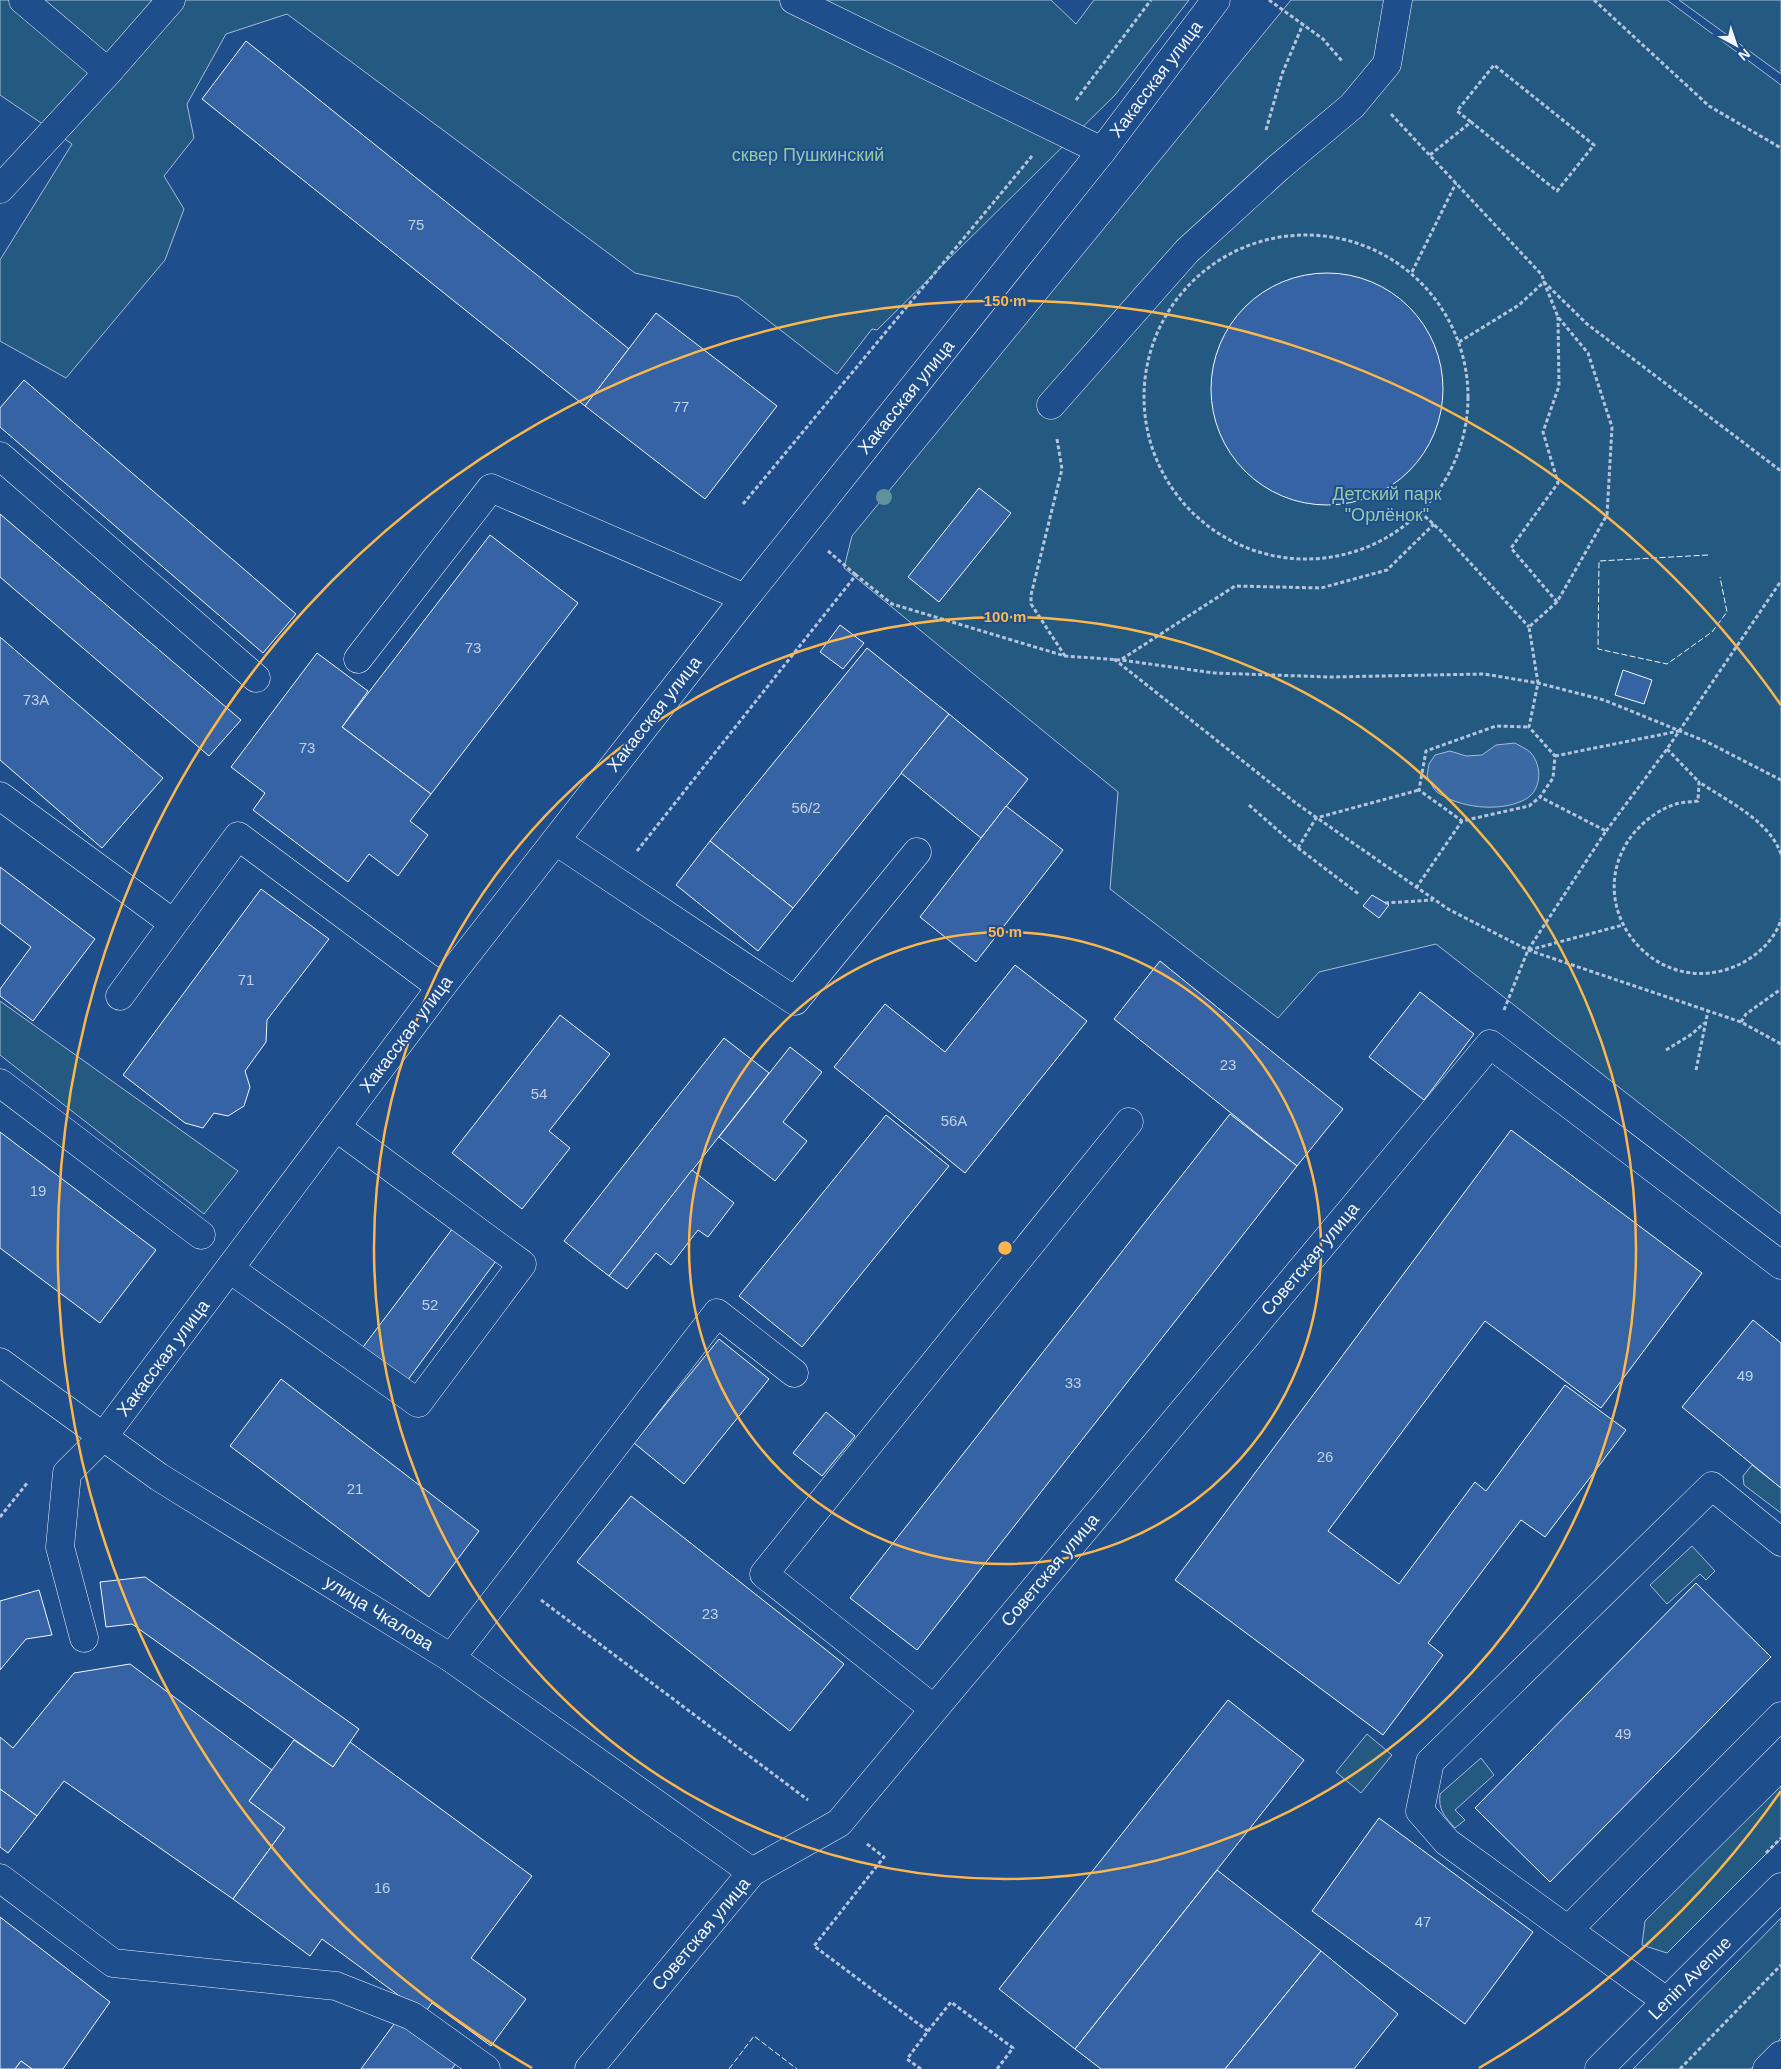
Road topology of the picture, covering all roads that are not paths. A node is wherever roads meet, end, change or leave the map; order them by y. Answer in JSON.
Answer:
{"nodes":[{"id":1,"x":23,"y":0,"type":"edge"},
{"id":2,"x":171,"y":0,"type":"edge"},
{"id":3,"x":794,"y":0,"type":"edge"},
{"id":4,"x":1216,"y":0,"type":"edge"},
{"id":5,"x":1398,"y":0,"type":"edge"},
{"id":6,"x":108,"y":72,"type":"junction"},
{"id":7,"x":1102,"y":151,"type":"junction"},
{"id":8,"x":0,"y":189,"type":"edge"},
{"id":9,"x":1051,"y":404,"type":"dead end"},
{"id":10,"x":0,"y":456,"type":"edge"},
{"id":11,"x":745,"y":598,"type":"junction"},
{"id":12,"x":358,"y":659,"type":"dead end"},
{"id":13,"x":256,"y":678,"type":"dead end"},
{"id":14,"x":0,"y":796,"type":"edge"},
{"id":15,"x":556,"y":841,"type":"junction"},
{"id":16,"x":917,"y":852,"type":"dead end"},
{"id":17,"x":173,"y":923,"type":"junction"},
{"id":18,"x":441,"y":987,"type":"junction"},
{"id":19,"x":120,"y":996,"type":"dead end"},
{"id":20,"x":0,"y":1083,"type":"edge"},
{"id":21,"x":1129,"y":1122,"type":"dead end"},
{"id":22,"x":336,"y":1127,"type":"junction"},
{"id":23,"x":201,"y":1235,"type":"dead end"},
{"id":24,"x":1781,"y":1265,"type":"edge"},
{"id":25,"x":230,"y":1269,"type":"junction"},
{"id":26,"x":0,"y":1362,"type":"edge"},
{"id":27,"x":794,"y":1373,"type":"dead end"},
{"id":28,"x":103,"y":1436,"type":"junction"},
{"id":29,"x":1781,"y":1542,"type":"edge"},
{"id":30,"x":84,"y":1638,"type":"dead end"},
{"id":31,"x":451,"y":1658,"type":"junction"},
{"id":32,"x":934,"y":1709,"type":"junction"},
{"id":33,"x":1781,"y":1716,"type":"edge"},
{"id":34,"x":752,"y":1872,"type":"junction"},
{"id":35,"x":0,"y":1878,"type":"edge"},
{"id":36,"x":1781,"y":1887,"type":"edge"},
{"id":37,"x":1569,"y":1929,"type":"junction"},
{"id":38,"x":1666,"y":2000,"type":"junction"},
{"id":39,"x":1781,"y":2054,"type":"edge"},
{"id":40,"x":486,"y":2069,"type":"edge"},
{"id":41,"x":589,"y":2069,"type":"edge"},
{"id":42,"x":1599,"y":2069,"type":"edge"},
{"id":43,"x":1767,"y":2069,"type":"edge"}],
"edges":[{"from":1,"to":6,"type":"street"},
{"from":2,"to":6,"type":"street"},
{"from":3,"to":7,"type":"street"},
{"from":4,"to":7,"type":"street","name":"Хакасская улица"},
{"from":5,"to":9,"type":"street"},
{"from":6,"to":8,"type":"street"},
{"from":7,"to":11,"type":"street","name":"Хакасская улица"},
{"from":10,"to":13,"type":"street"},
{"from":11,"to":12,"type":"street"},
{"from":11,"to":15,"type":"street","name":"Хакасская улица"},
{"from":14,"to":17,"type":"street"},
{"from":15,"to":16,"type":"street"},
{"from":15,"to":18,"type":"street","name":"Хакасская улица"},
{"from":17,"to":18,"type":"street"},
{"from":17,"to":19,"type":"street"},
{"from":18,"to":22,"type":"street","name":"Хакасская улица"},
{"from":20,"to":23,"type":"street"},
{"from":21,"to":32,"type":"street"},
{"from":22,"to":25,"type":"street","name":"Хакасская улица"},
{"from":22,"to":25,"type":"street"},
{"from":24,"to":32,"type":"street","name":"Советская улица"},
{"from":25,"to":28,"type":"street","name":"Хакасская улица"},
{"from":26,"to":28,"type":"street","name":"улица Чкалова"},
{"from":27,"to":31,"type":"street"},
{"from":28,"to":30,"type":"street","name":"Хакасская улица"},
{"from":28,"to":31,"type":"street","name":"улица Чкалова"},
{"from":29,"to":37,"type":"street"},
{"from":31,"to":34,"type":"street","name":"улица Чкалова"},
{"from":32,"to":34,"type":"street","name":"Советская улица"},
{"from":33,"to":37,"type":"street"},
{"from":34,"to":41,"type":"street","name":"Советская улица"},
{"from":35,"to":40,"type":"street"},
{"from":36,"to":38,"type":"street","name":"Lenin Avenue"},
{"from":37,"to":38,"type":"street"},
{"from":38,"to":42,"type":"street","name":"Lenin Avenue"},
{"from":39,"to":43,"type":"street"}]}
